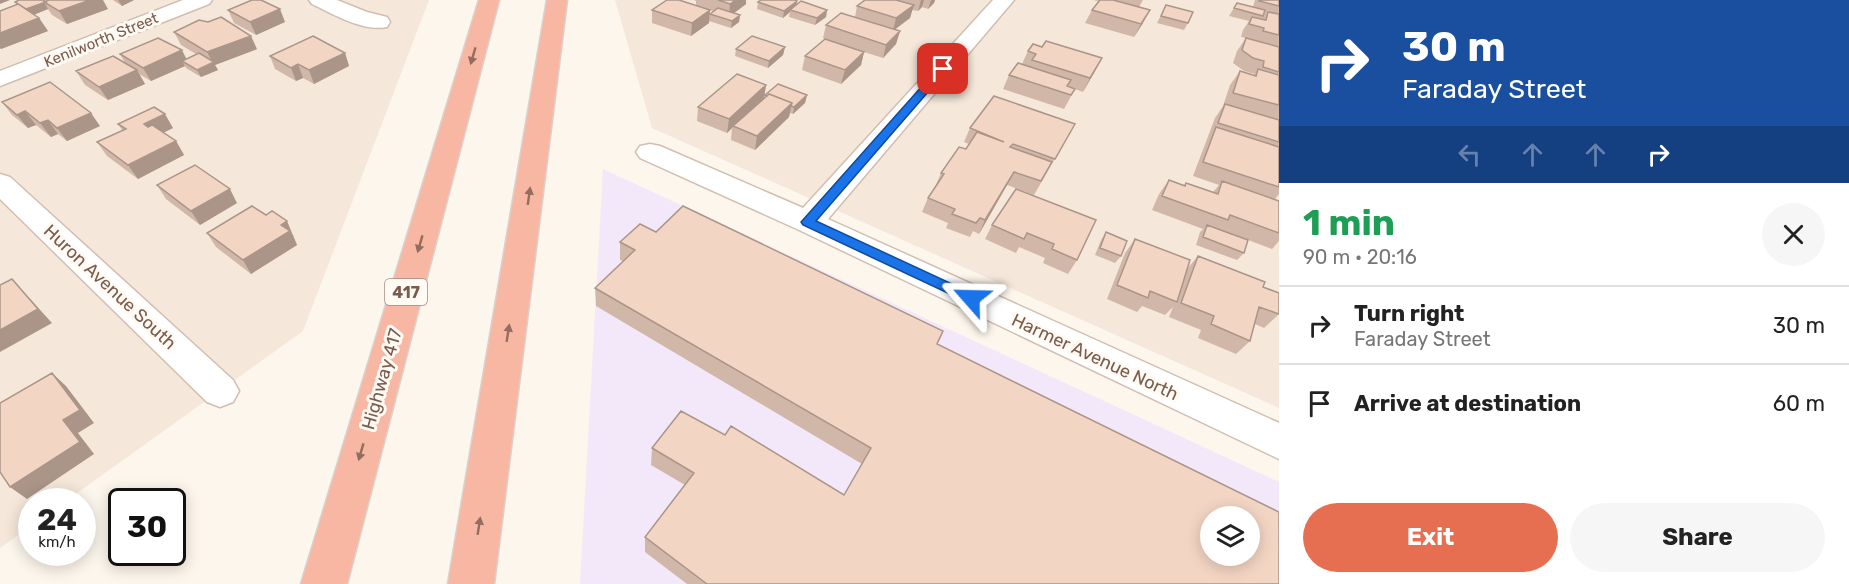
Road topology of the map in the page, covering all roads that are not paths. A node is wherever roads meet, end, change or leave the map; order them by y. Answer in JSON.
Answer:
{"nodes":[{"id":1,"x":202,"y":0,"type":"edge"},
{"id":2,"x":319,"y":0,"type":"edge"},
{"id":3,"x":489,"y":0,"type":"edge"},
{"id":4,"x":557,"y":0,"type":"edge"},
{"id":5,"x":1004,"y":0,"type":"edge"},
{"id":6,"x":379,"y":22,"type":"dead end"},
{"id":7,"x":0,"y":80,"type":"edge"},
{"id":8,"x":650,"y":152,"type":"dead end"},
{"id":9,"x":0,"y":183,"type":"edge"},
{"id":10,"x":808,"y":222,"type":"junction"},
{"id":11,"x":220,"y":391,"type":"dead end"},
{"id":12,"x":1279,"y":442,"type":"edge"},
{"id":13,"x":324,"y":584,"type":"edge"},
{"id":14,"x":471,"y":584,"type":"edge"}],
"edges":[{"from":1,"to":7,"type":"street","name":"Kenilworth Street"},
{"from":2,"to":6,"type":"street"},
{"from":3,"to":13,"type":"highway","name":"Highway 417","number":"417","one_way":true},
{"from":14,"to":4,"type":"highway","one_way":true},
{"from":5,"to":10,"type":"street"},
{"from":8,"to":10,"type":"street","name":"Harmer Avenue North"},
{"from":9,"to":11,"type":"street","name":"Huron Avenue South"},
{"from":10,"to":12,"type":"street","name":"Harmer Avenue North"}]}
